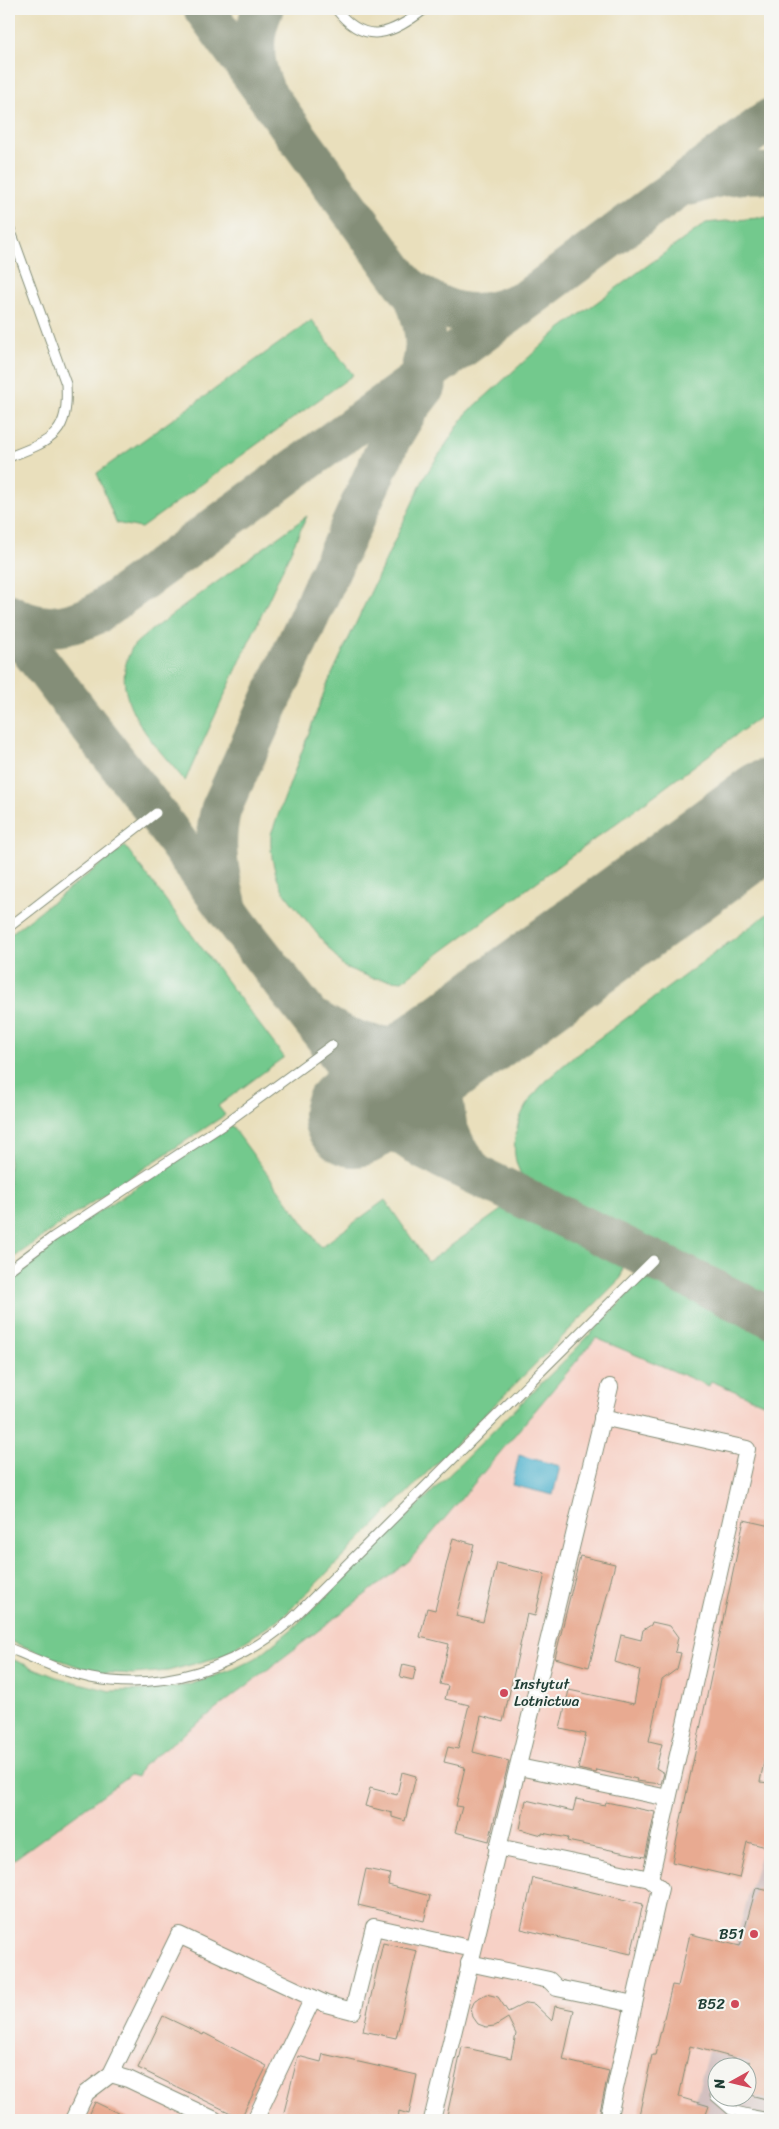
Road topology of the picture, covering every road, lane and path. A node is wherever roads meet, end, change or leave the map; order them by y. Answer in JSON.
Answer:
{"nodes":[{"id":1,"x":336,"y":9,"type":"edge"},
{"id":2,"x":425,"y":9,"type":"edge"},
{"id":3,"x":9,"y":226,"type":"edge"},
{"id":4,"x":9,"y":457,"type":"edge"},
{"id":5,"x":156,"y":814,"type":"dead end"},
{"id":6,"x":9,"y":927,"type":"edge"},
{"id":7,"x":332,"y":1046,"type":"dead end"},
{"id":8,"x":653,"y":1260,"type":"dead end"},
{"id":9,"x":9,"y":1270,"type":"edge"},
{"id":10,"x":610,"y":1387,"type":"dead end"},
{"id":11,"x":602,"y":1417,"type":"junction"},
{"id":12,"x":9,"y":1648,"type":"edge"},
{"id":13,"x":519,"y":1768,"type":"junction"},
{"id":14,"x":668,"y":1798,"type":"junction"},
{"id":15,"x":497,"y":1847,"type":"junction"},
{"id":16,"x":650,"y":1879,"type":"junction"},
{"id":17,"x":471,"y":1956,"type":"junction"},
{"id":18,"x":313,"y":1998,"type":"junction"},
{"id":19,"x":634,"y":2004,"type":"junction"},
{"id":20,"x":111,"y":2074,"type":"junction"},
{"id":21,"x":726,"y":2106,"type":"edge"},
{"id":22,"x":752,"y":2117,"type":"edge"},
{"id":23,"x":770,"y":2118,"type":"edge"},
{"id":24,"x":73,"y":2120,"type":"edge"},
{"id":25,"x":215,"y":2120,"type":"edge"},
{"id":26,"x":255,"y":2120,"type":"edge"},
{"id":27,"x":432,"y":2120,"type":"edge"},
{"id":28,"x":608,"y":2120,"type":"edge"}],
"edges":[{"from":1,"to":2,"type":"lane"},
{"from":3,"to":4,"type":"lane"},
{"from":5,"to":6,"type":"lane"},
{"from":7,"to":9,"type":"lane"},
{"from":8,"to":12,"type":"lane"},
{"from":10,"to":11,"type":"street"},
{"from":11,"to":13,"type":"street"},
{"from":11,"to":14,"type":"street"},
{"from":13,"to":14,"type":"street"},
{"from":13,"to":15,"type":"street"},
{"from":14,"to":16,"type":"street"},
{"from":15,"to":16,"type":"street"},
{"from":15,"to":17,"type":"street"},
{"from":16,"to":19,"type":"street"},
{"from":17,"to":18,"type":"street"},
{"from":17,"to":19,"type":"street"},
{"from":17,"to":27,"type":"street"},
{"from":18,"to":20,"type":"street"},
{"from":18,"to":26,"type":"street"},
{"from":19,"to":28,"type":"street"},
{"from":20,"to":24,"type":"street"},
{"from":20,"to":25,"type":"street"},
{"from":21,"to":22,"type":"lane"},
{"from":22,"to":23,"type":"lane"}]}
